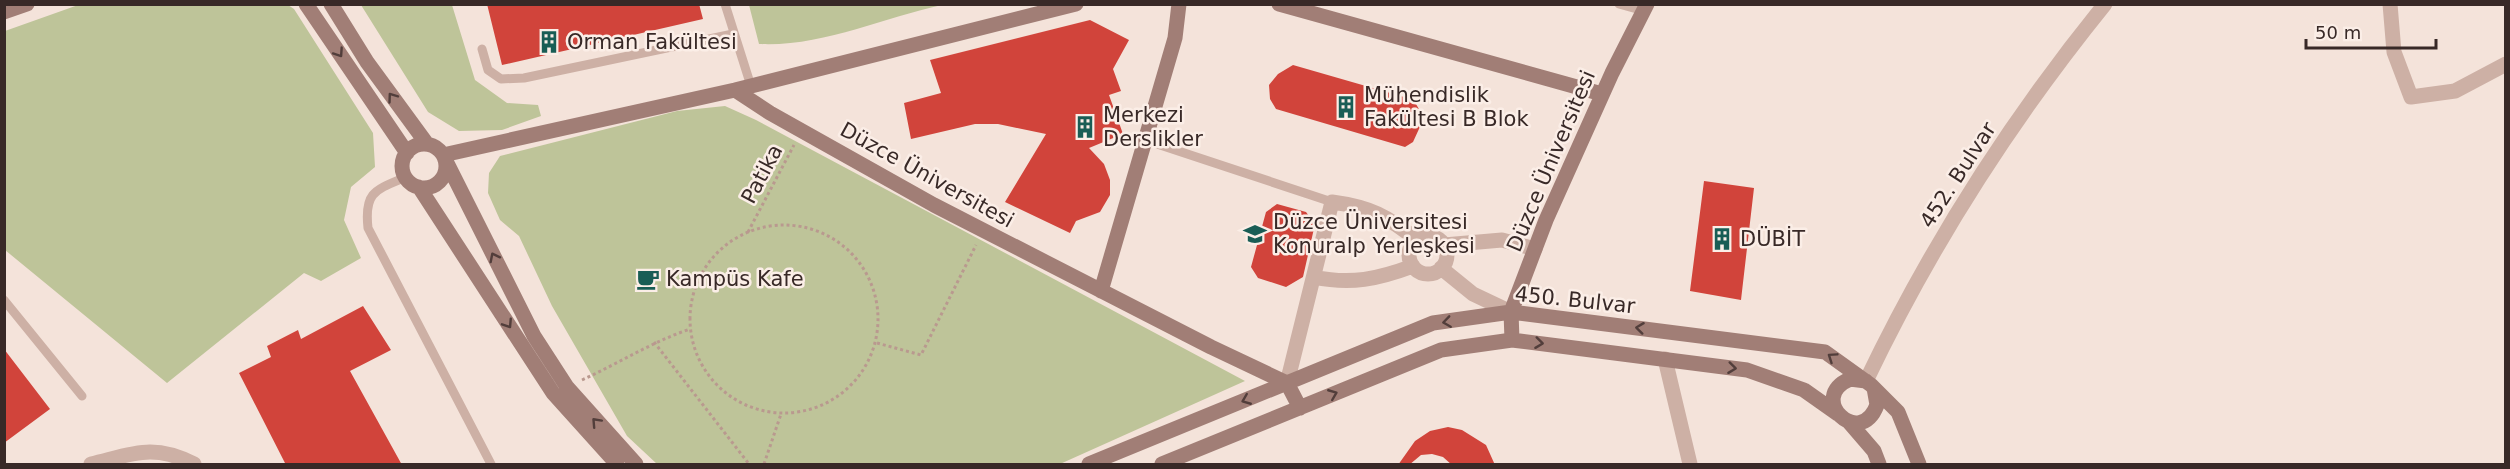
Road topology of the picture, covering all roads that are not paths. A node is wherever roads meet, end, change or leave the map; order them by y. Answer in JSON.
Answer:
{"nodes":[{"id":1,"x":27,"y":4,"type":"edge"},
{"id":2,"x":306,"y":4,"type":"edge"},
{"id":3,"x":331,"y":4,"type":"edge"},
{"id":4,"x":725,"y":4,"type":"edge"},
{"id":5,"x":1076,"y":4,"type":"edge"},
{"id":6,"x":1179,"y":4,"type":"edge"},
{"id":7,"x":1279,"y":4,"type":"edge"},
{"id":8,"x":1619,"y":4,"type":"edge"},
{"id":9,"x":2105,"y":4,"type":"edge"},
{"id":10,"x":2390,"y":4,"type":"edge"},
{"id":11,"x":1645,"y":8,"type":"edge"},
{"id":12,"x":4,"y":12,"type":"edge"},
{"id":13,"x":733,"y":34,"type":"junction"},
{"id":14,"x":482,"y":49,"type":"dead end"},
{"id":15,"x":2505,"y":64,"type":"edge"},
{"id":16,"x":751,"y":86,"type":"junction"},
{"id":17,"x":735,"y":90,"type":"junction"},
{"id":18,"x":1602,"y":94,"type":"junction"},
{"id":19,"x":1145,"y":140,"type":"junction"},
{"id":20,"x":427,"y":144,"type":"junction"},
{"id":21,"x":407,"y":153,"type":"junction"},
{"id":22,"x":445,"y":158,"type":"junction"},
{"id":23,"x":406,"y":177,"type":"junction"},
{"id":24,"x":419,"y":187,"type":"junction"},
{"id":25,"x":1332,"y":202,"type":"junction"},
{"id":26,"x":1417,"y":240,"type":"junction"},
{"id":27,"x":1444,"y":245,"type":"junction"},
{"id":28,"x":1535,"y":249,"type":"junction"},
{"id":29,"x":1413,"y":266,"type":"junction"},
{"id":30,"x":1441,"y":268,"type":"junction"},
{"id":31,"x":1314,"y":277,"type":"junction"},
{"id":32,"x":1101,"y":291,"type":"junction"},
{"id":33,"x":4,"y":300,"type":"edge"},
{"id":34,"x":1511,"y":312,"type":"junction"},
{"id":35,"x":1512,"y":340,"type":"junction"},
{"id":36,"x":1665,"y":359,"type":"junction"},
{"id":37,"x":1287,"y":383,"type":"junction"},
{"id":38,"x":1869,"y":383,"type":"junction"},
{"id":39,"x":82,"y":396,"type":"dead end"},
{"id":40,"x":1300,"y":408,"type":"junction"},
{"id":41,"x":1843,"y":418,"type":"junction"},
{"id":42,"x":91,"y":465,"type":"edge"},
{"id":43,"x":194,"y":465,"type":"edge"},
{"id":44,"x":491,"y":465,"type":"edge"},
{"id":45,"x":617,"y":465,"type":"edge"},
{"id":46,"x":636,"y":465,"type":"edge"},
{"id":47,"x":1089,"y":465,"type":"edge"},
{"id":48,"x":1162,"y":465,"type":"edge"},
{"id":49,"x":1690,"y":465,"type":"edge"},
{"id":50,"x":1879,"y":465,"type":"edge"},
{"id":51,"x":1919,"y":465,"type":"edge"}],
"edges":[{"from":1,"to":12,"type":"street"},
{"from":2,"to":21,"type":"street","one_way":true},
{"from":20,"to":3,"type":"street","one_way":true},
{"from":4,"to":13,"type":"lane"},
{"from":5,"to":16,"type":"street"},
{"from":6,"to":19,"type":"street"},
{"from":7,"to":18,"type":"street"},
{"from":8,"to":11,"type":"lane"},
{"from":9,"to":38,"type":"street","name":"452. Bulvar"},
{"from":10,"to":15,"type":"street"},
{"from":11,"to":18,"type":"street","name":"Düzce Üniversitesi"},
{"from":13,"to":14,"type":"lane"},
{"from":13,"to":16,"type":"lane"},
{"from":16,"to":17,"type":"street"},
{"from":17,"to":22,"type":"street"},
{"from":17,"to":32,"type":"street","name":"Düzce Üniversitesi"},
{"from":18,"to":28,"type":"street","name":"Düzce Üniversitesi"},
{"from":19,"to":25,"type":"lane"},
{"from":19,"to":32,"type":"street"},
{"from":20,"to":21,"type":"street"},
{"from":20,"to":22,"type":"street"},
{"from":21,"to":23,"type":"street"},
{"from":22,"to":24,"type":"street"},
{"from":46,"to":22,"type":"street","one_way":true},
{"from":23,"to":24,"type":"street"},
{"from":23,"to":44,"type":"lane"},
{"from":24,"to":45,"type":"street","one_way":true},
{"from":25,"to":26,"type":"street"},
{"from":25,"to":31,"type":"street"},
{"from":26,"to":27,"type":"street"},
{"from":26,"to":29,"type":"street"},
{"from":27,"to":28,"type":"street"},
{"from":27,"to":30,"type":"street"},
{"from":28,"to":34,"type":"street","name":"Düzce Üniversitesi"},
{"from":29,"to":30,"type":"street"},
{"from":29,"to":31,"type":"street"},
{"from":30,"to":34,"type":"street"},
{"from":31,"to":37,"type":"street"},
{"from":32,"to":37,"type":"street","name":"Düzce Üniversitesi"},
{"from":33,"to":39,"type":"lane"},
{"from":34,"to":35,"type":"street","name":"Düzce Üniversitesi"},
{"from":34,"to":37,"type":"street","name":"450. Bulvar","one_way":true},
{"from":38,"to":34,"type":"street","name":"450. Bulvar","one_way":true},
{"from":35,"to":36,"type":"street","one_way":true},
{"from":40,"to":35,"type":"street","one_way":true},
{"from":36,"to":41,"type":"street","one_way":true},
{"from":36,"to":49,"type":"street"},
{"from":37,"to":40,"type":"street"},
{"from":37,"to":47,"type":"street","name":"450. Bulvar","one_way":true},
{"from":38,"to":41,"type":"street"},
{"from":38,"to":41,"type":"street"},
{"from":38,"to":51,"type":"street","name":"450. Bulvar"},
{"from":40,"to":48,"type":"street"},
{"from":41,"to":50,"type":"street"},
{"from":42,"to":43,"type":"street"}]}
